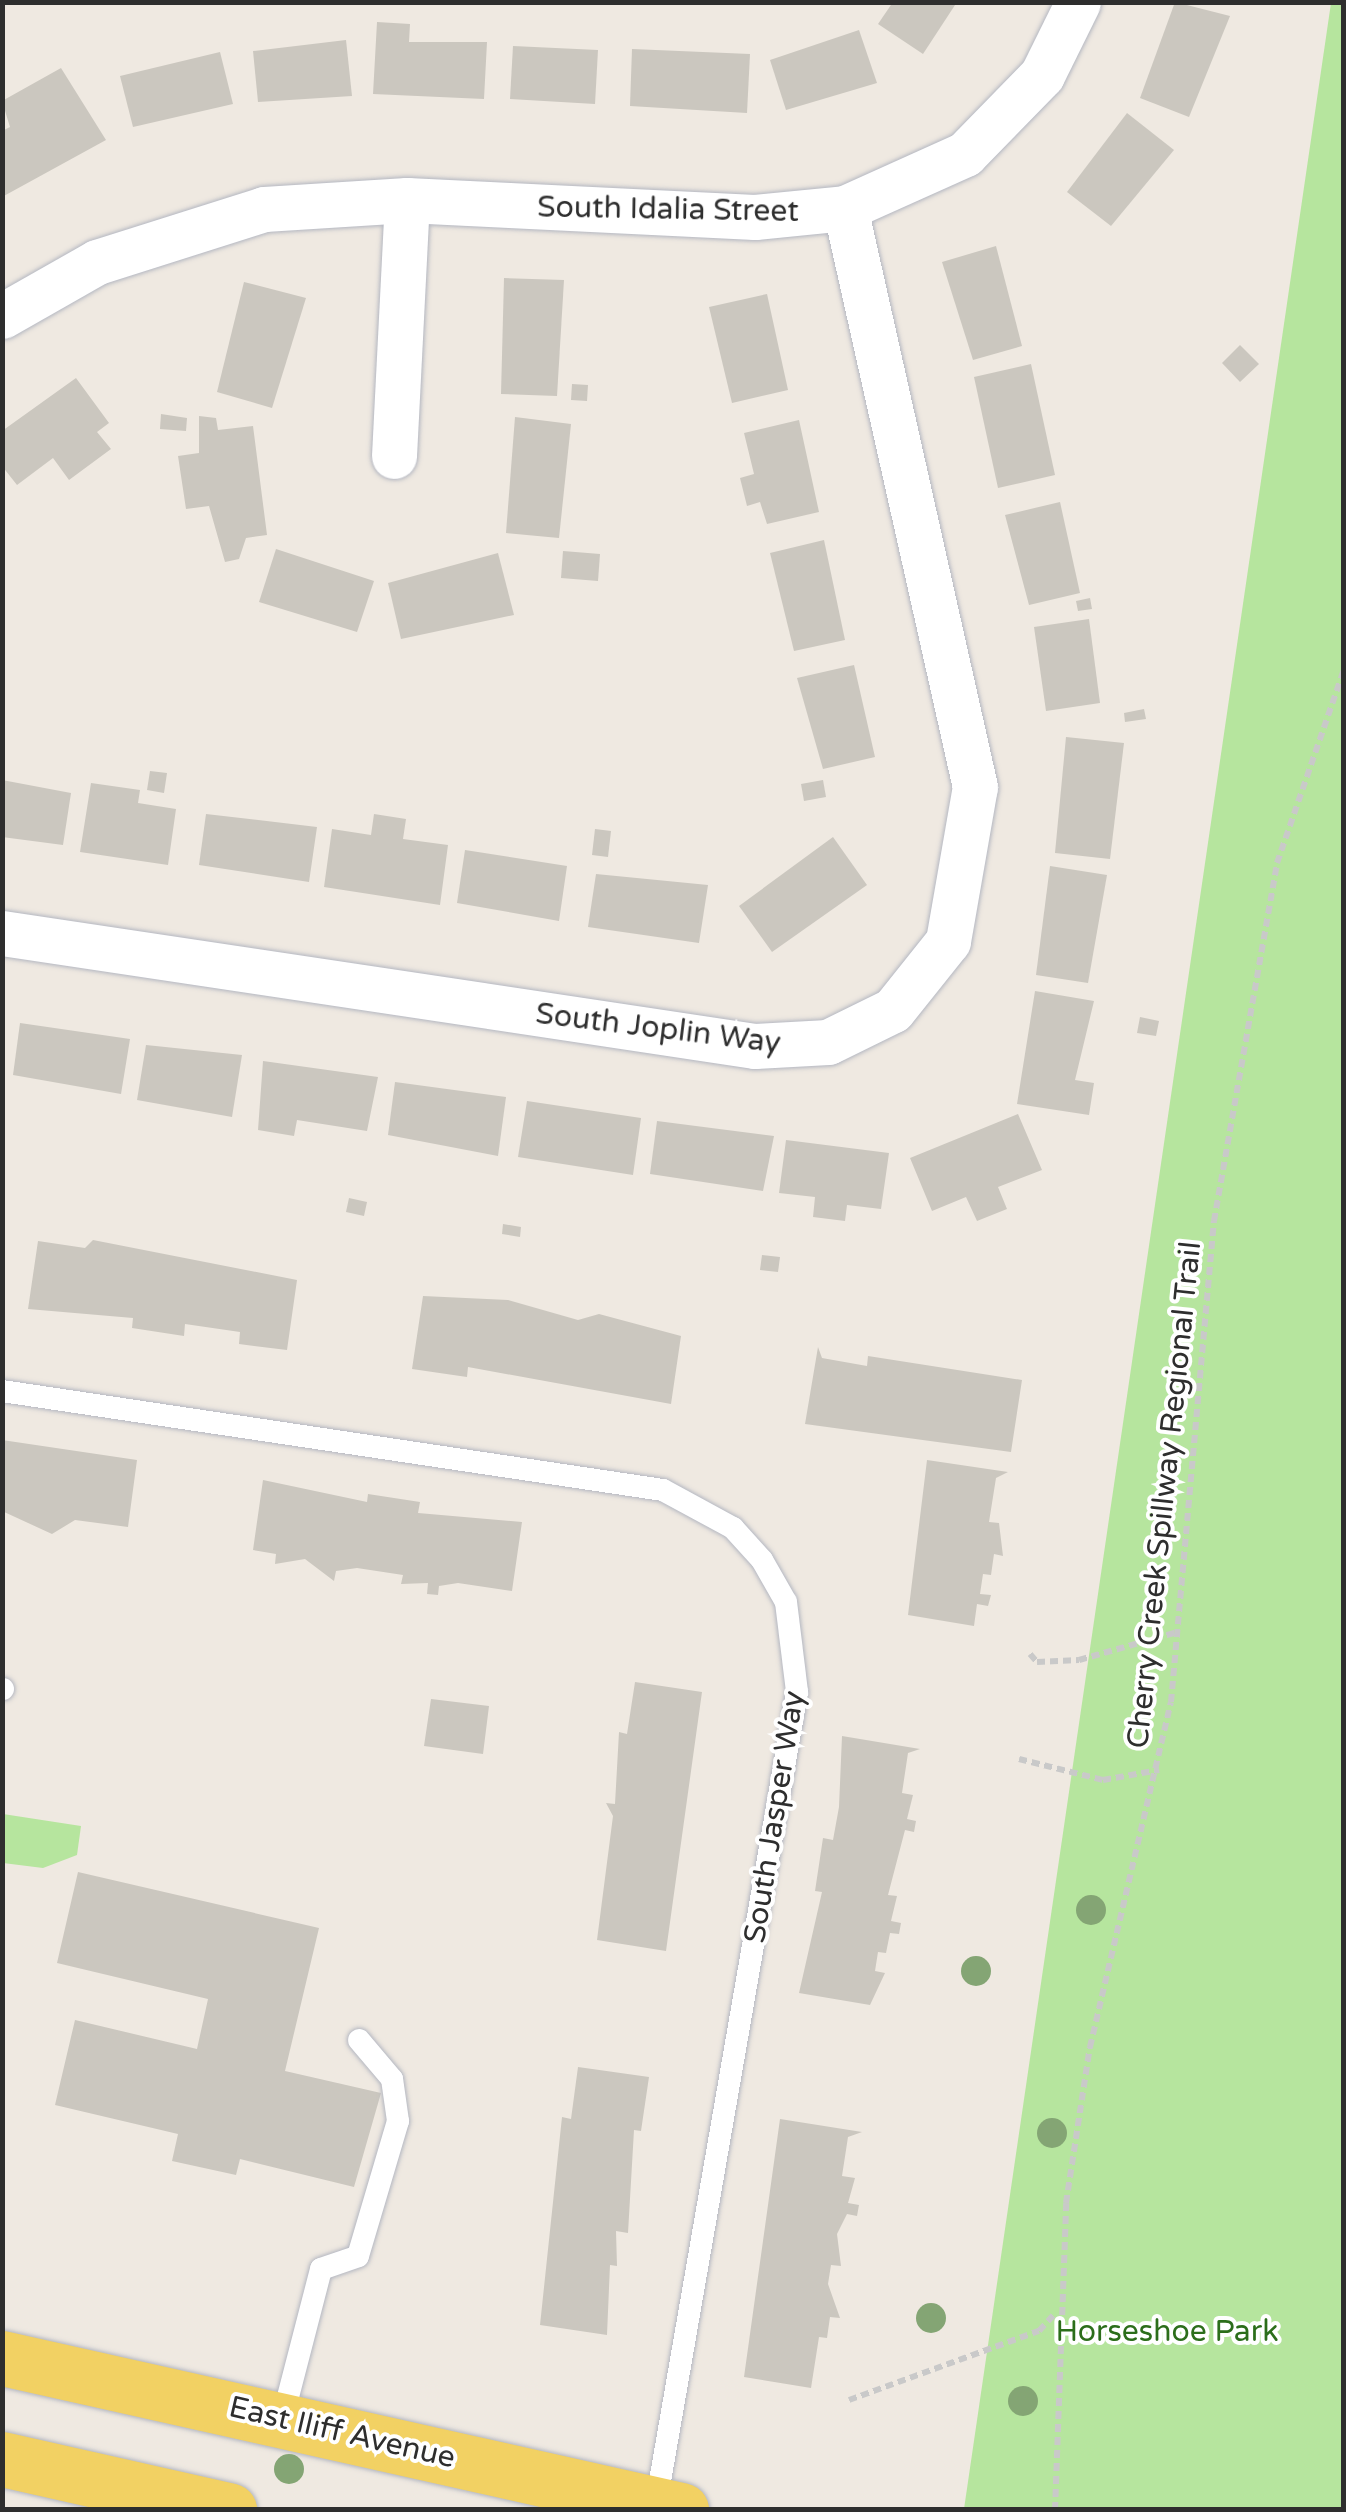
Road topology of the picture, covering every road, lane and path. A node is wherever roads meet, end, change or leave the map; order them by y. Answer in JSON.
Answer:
{"nodes":[{"id":1,"x":1078,"y":2,"type":"edge"},
{"id":2,"x":406,"y":200,"type":"junction"},
{"id":3,"x":845,"y":208,"type":"junction"},
{"id":4,"x":2,"y":316,"type":"edge"},
{"id":5,"x":394,"y":456,"type":"dead end"},
{"id":6,"x":1344,"y":670,"type":"edge"},
{"id":7,"x":2,"y":933,"type":"edge"},
{"id":8,"x":2,"y":1391,"type":"edge"},
{"id":9,"x":1178,"y":1632,"type":"junction"},
{"id":10,"x":1030,"y":1654,"type":"dead end"},
{"id":11,"x":1019,"y":1759,"type":"dead end"},
{"id":12,"x":1160,"y":1770,"type":"junction"},
{"id":13,"x":359,"y":2040,"type":"dead end"},
{"id":14,"x":1057,"y":2307,"type":"junction"},
{"id":15,"x":2,"y":2358,"type":"edge"},
{"id":16,"x":849,"y":2400,"type":"dead end"},
{"id":17,"x":282,"y":2420,"type":"junction"},
{"id":18,"x":2,"y":2459,"type":"edge"},
{"id":19,"x":668,"y":2507,"type":"edge"},
{"id":20,"x":229,"y":2510,"type":"edge"},
{"id":21,"x":1055,"y":2510,"type":"edge"}],
"edges":[{"from":1,"to":3,"type":"street","name":"South Idalia Street"},
{"from":2,"to":3,"type":"street","name":"South Idalia Street"},
{"from":2,"to":4,"type":"street","name":"South Idalia Street"},
{"from":2,"to":5,"type":"street"},
{"from":3,"to":7,"type":"street","name":"South Joplin Way"},
{"from":6,"to":9,"type":"path","name":"Cherry Creek Spillway Regional Trail"},
{"from":8,"to":19,"type":"lane","name":"South Jasper Way"},
{"from":9,"to":10,"type":"path"},
{"from":9,"to":12,"type":"path","name":"Cherry Creek Spillway Regional Trail"},
{"from":11,"to":12,"type":"path"},
{"from":12,"to":14,"type":"path","name":"Cherry Creek Spillway Regional Trail"},
{"from":13,"to":17,"type":"lane"},
{"from":14,"to":16,"type":"path"},
{"from":14,"to":21,"type":"path","name":"Cherry Creek Spillway Regional Trail"},
{"from":15,"to":17,"type":"main road","name":"East Iliff Avenue"},
{"from":17,"to":19,"type":"main road","name":"East Iliff Avenue"},
{"from":18,"to":20,"type":"main road"}]}
